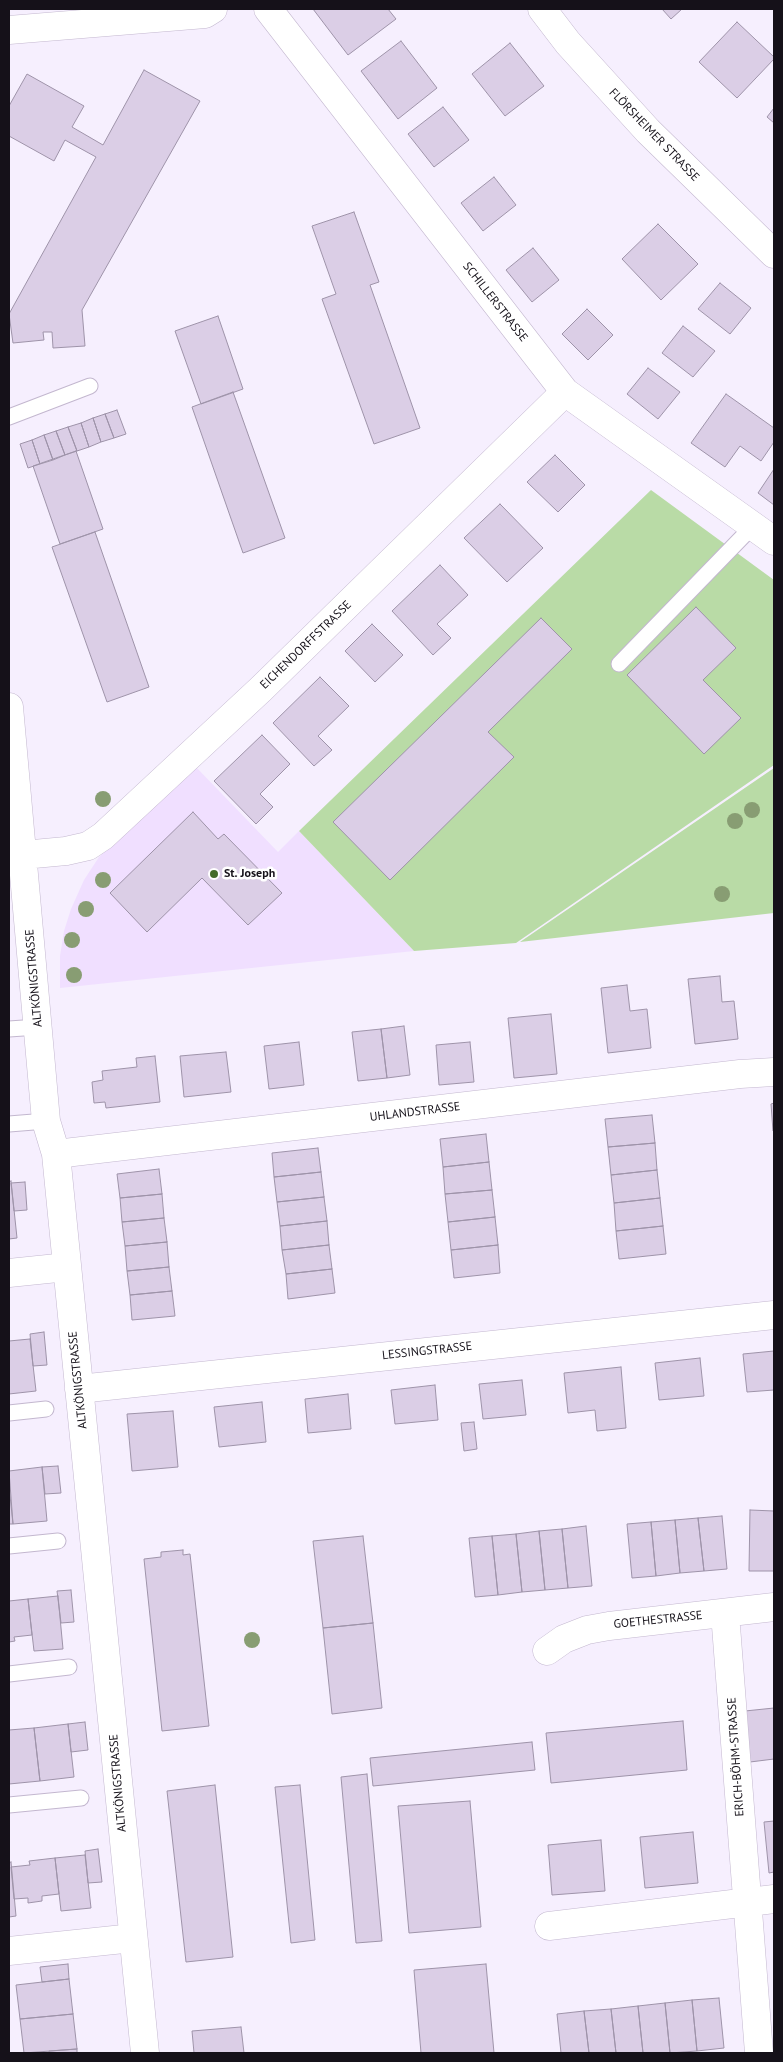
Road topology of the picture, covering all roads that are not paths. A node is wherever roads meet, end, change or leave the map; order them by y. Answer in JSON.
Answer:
{"nodes":[{"id":1,"x":213,"y":9,"type":"edge"},
{"id":2,"x":268,"y":9,"type":"edge"},
{"id":3,"x":542,"y":9,"type":"edge"},
{"id":4,"x":9,"y":30,"type":"edge"},
{"id":5,"x":774,"y":254,"type":"edge"},
{"id":6,"x":90,"y":386,"type":"dead end"},
{"id":7,"x":565,"y":392,"type":"junction"},
{"id":8,"x":9,"y":417,"type":"edge"},
{"id":9,"x":764,"y":534,"type":"edge"},
{"id":10,"x":619,"y":664,"type":"dead end"},
{"id":11,"x":9,"y":707,"type":"edge"},
{"id":12,"x":18,"y":847,"type":"edge"},
{"id":13,"x":38,"y":1027,"type":"junction"},
{"id":14,"x":9,"y":1029,"type":"edge"},
{"id":15,"x":774,"y":1072,"type":"edge"},
{"id":16,"x":46,"y":1121,"type":"junction"},
{"id":17,"x":9,"y":1124,"type":"edge"},
{"id":18,"x":56,"y":1154,"type":"junction"},
{"id":19,"x":67,"y":1267,"type":"junction"},
{"id":20,"x":9,"y":1273,"type":"edge"},
{"id":21,"x":774,"y":1315,"type":"edge"},
{"id":22,"x":79,"y":1389,"type":"junction"},
{"id":23,"x":46,"y":1409,"type":"dead end"},
{"id":24,"x":9,"y":1413,"type":"edge"},
{"id":25,"x":58,"y":1541,"type":"dead end"},
{"id":26,"x":9,"y":1546,"type":"edge"},
{"id":27,"x":774,"y":1608,"type":"edge"},
{"id":28,"x":725,"y":1613,"type":"junction"},
{"id":29,"x":546,"y":1651,"type":"dead end"},
{"id":30,"x":69,"y":1667,"type":"dead end"},
{"id":31,"x":9,"y":1674,"type":"edge"},
{"id":32,"x":81,"y":1798,"type":"dead end"},
{"id":33,"x":9,"y":1805,"type":"edge"},
{"id":34,"x":774,"y":1899,"type":"edge"},
{"id":35,"x":747,"y":1902,"type":"junction"},
{"id":36,"x":549,"y":1926,"type":"dead end"},
{"id":37,"x":132,"y":1938,"type":"junction"},
{"id":38,"x":9,"y":1951,"type":"edge"},
{"id":39,"x":144,"y":2053,"type":"edge"},
{"id":40,"x":759,"y":2053,"type":"edge"}],
"edges":[{"from":1,"to":4,"type":"street"},
{"from":2,"to":7,"type":"street","name":"SCHILLERSTRASSE"},
{"from":3,"to":5,"type":"street","name":"FLÖRSHEIMER STRASSE"},
{"from":6,"to":8,"type":"lane"},
{"from":7,"to":9,"type":"street","name":"SCHILLERSTRASSE"},
{"from":7,"to":12,"type":"street","name":"EICHENDORFFSTRASSE"},
{"from":9,"to":10,"type":"lane"},
{"from":11,"to":12,"type":"street","name":"ALTKÖNIGSTRASSE"},
{"from":12,"to":13,"type":"street","name":"ALTKÖNIGSTRASSE"},
{"from":13,"to":14,"type":"lane"},
{"from":13,"to":16,"type":"street","name":"ALTKÖNIGSTRASSE"},
{"from":15,"to":18,"type":"street","name":"UHLANDSTRASSE"},
{"from":16,"to":17,"type":"lane"},
{"from":16,"to":18,"type":"street","name":"ALTKÖNIGSTRASSE"},
{"from":18,"to":19,"type":"street","name":"ALTKÖNIGSTRASSE"},
{"from":19,"to":20,"type":"street"},
{"from":19,"to":22,"type":"street","name":"ALTKÖNIGSTRASSE"},
{"from":21,"to":22,"type":"street","name":"LESSINGSTRASSE"},
{"from":22,"to":37,"type":"street","name":"ALTKÖNIGSTRASSE"},
{"from":23,"to":24,"type":"lane"},
{"from":25,"to":26,"type":"lane"},
{"from":27,"to":28,"type":"street","name":"GOETHESTRASSE"},
{"from":28,"to":29,"type":"street","name":"GOETHESTRASSE"},
{"from":28,"to":35,"type":"street","name":"ERICH-BÖHM-STRASSE"},
{"from":30,"to":31,"type":"lane"},
{"from":32,"to":33,"type":"lane"},
{"from":34,"to":35,"type":"street"},
{"from":35,"to":36,"type":"street"},
{"from":35,"to":40,"type":"street","name":"ERICH-BÖHM-STRASSE"},
{"from":37,"to":38,"type":"street"},
{"from":37,"to":39,"type":"street","name":"ALTKÖNIGSTRASSE"}]}
